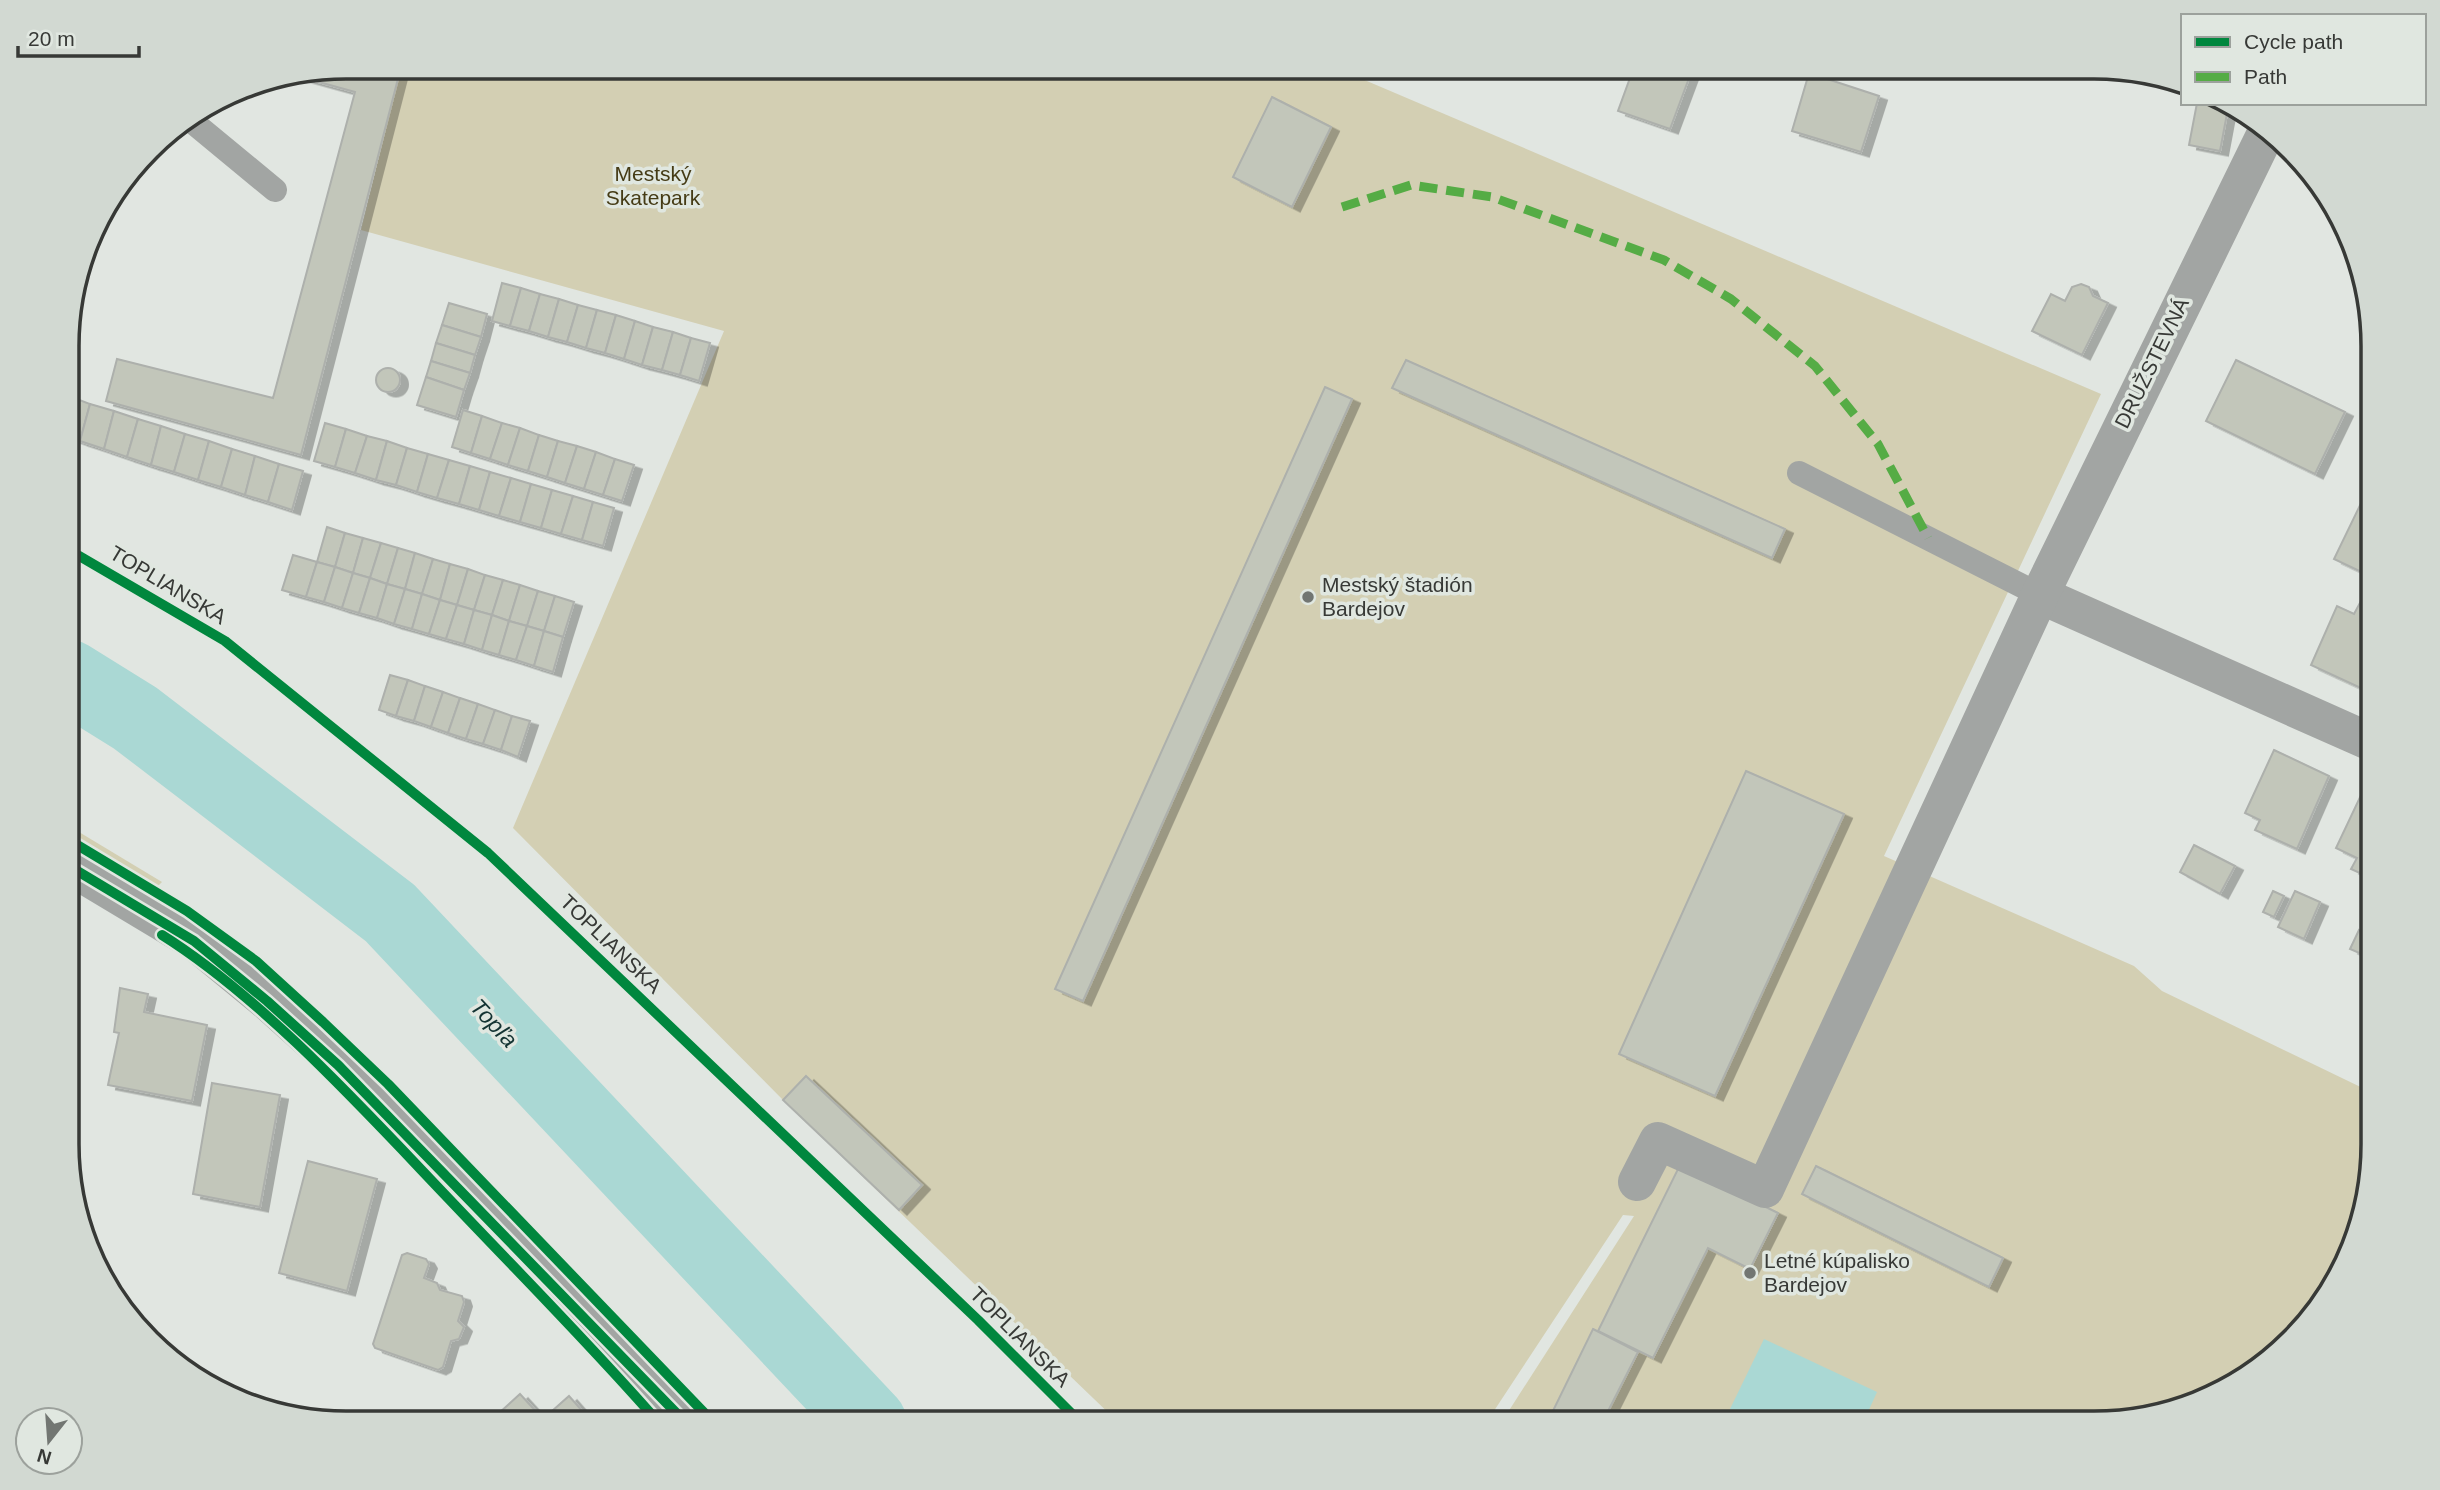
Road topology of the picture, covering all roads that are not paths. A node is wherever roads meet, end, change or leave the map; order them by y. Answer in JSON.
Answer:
{"nodes":[{"id":1,"x":195,"y":125,"type":"edge"},
{"id":2,"x":2263,"y":139,"type":"edge"},
{"id":3,"x":275,"y":190,"type":"dead end"},
{"id":4,"x":1799,"y":474,"type":"dead end"},
{"id":5,"x":2040,"y":595,"type":"junction"},
{"id":6,"x":2361,"y":738,"type":"edge"},
{"id":7,"x":79,"y":872,"type":"edge"},
{"id":8,"x":1637,"y":1182,"type":"dead end"},
{"id":9,"x":674,"y":1411,"type":"edge"}],
"edges":[{"from":1,"to":3,"type":"lane"},
{"from":2,"to":5,"type":"street","name":"DRUŽSTEVNÁ"},
{"from":4,"to":5,"type":"lane"},
{"from":5,"to":6,"type":"street"},
{"from":5,"to":8,"type":"street","name":"DRUŽSTEVNÁ"},
{"from":7,"to":9,"type":"street"}]}
